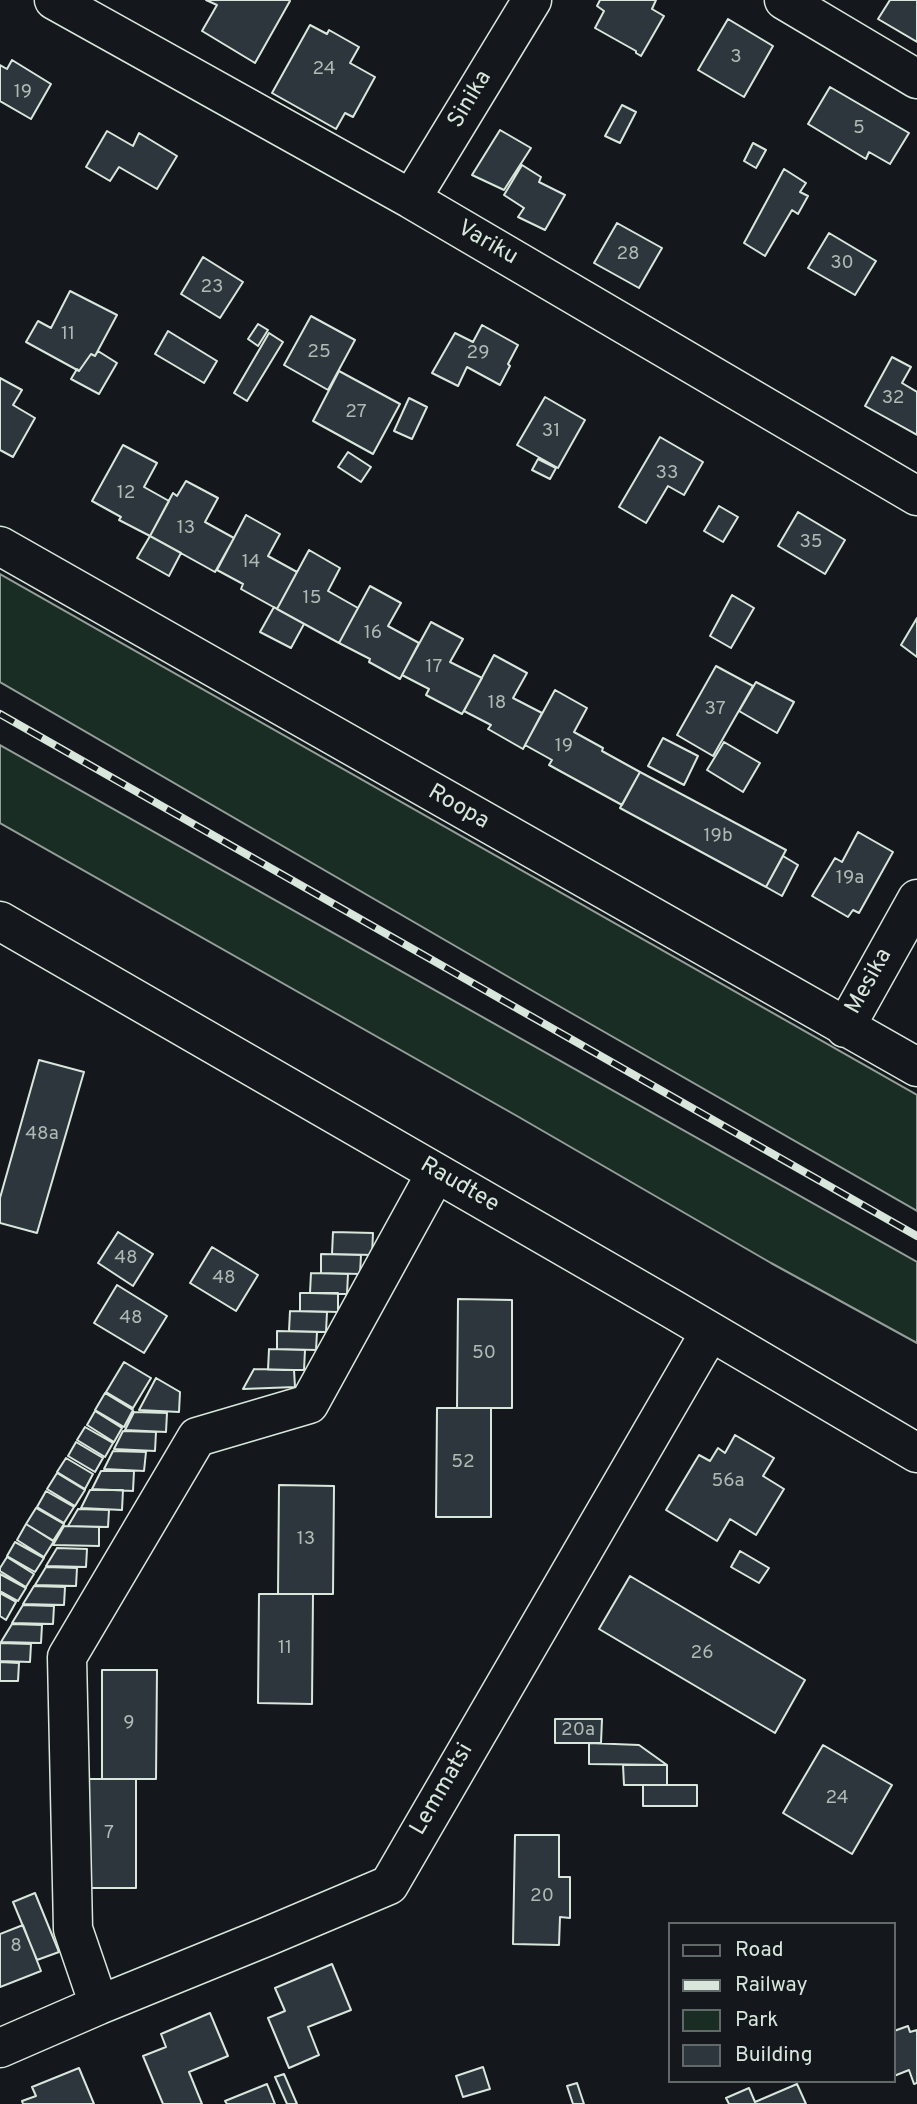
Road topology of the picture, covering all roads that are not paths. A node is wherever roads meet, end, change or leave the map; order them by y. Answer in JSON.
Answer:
{"nodes":[{"id":1,"x":54,"y":0,"type":"edge"},
{"id":2,"x":532,"y":0,"type":"edge"},
{"id":3,"x":784,"y":0,"type":"edge"},
{"id":4,"x":917,"y":79,"type":"edge"},
{"id":5,"x":411,"y":199,"type":"junction"},
{"id":6,"x":917,"y":496,"type":"edge"},
{"id":7,"x":0,"y":546,"type":"edge"},
{"id":8,"x":917,"y":899,"type":"edge"},
{"id":9,"x":0,"y":921,"type":"edge"},
{"id":10,"x":845,"y":1028,"type":"junction"},
{"id":11,"x":917,"y":1067,"type":"edge"},
{"id":12,"x":436,"y":1173,"type":"junction"},
{"id":13,"x":710,"y":1332,"type":"junction"},
{"id":14,"x":917,"y":1453,"type":"edge"},
{"id":15,"x":99,"y":2004,"type":"junction"},
{"id":16,"x":0,"y":2048,"type":"edge"}],
"edges":[{"from":1,"to":5,"type":"street","name":"Variku"},
{"from":2,"to":5,"type":"street","name":"Sinika"},
{"from":3,"to":4,"type":"street"},
{"from":5,"to":6,"type":"street","name":"Variku"},
{"from":7,"to":10,"type":"street","name":"Roopa"},
{"from":8,"to":10,"type":"street","name":"Mesika"},
{"from":9,"to":12,"type":"street","name":"Raudtee"},
{"from":10,"to":11,"type":"street","name":"Roopa"},
{"from":12,"to":13,"type":"street","name":"Raudtee"},
{"from":12,"to":15,"type":"street"},
{"from":13,"to":14,"type":"street","name":"Raudtee"},
{"from":13,"to":15,"type":"street","name":"Lemmatsi"},
{"from":15,"to":16,"type":"street","name":"Lemmatsi"}]}
